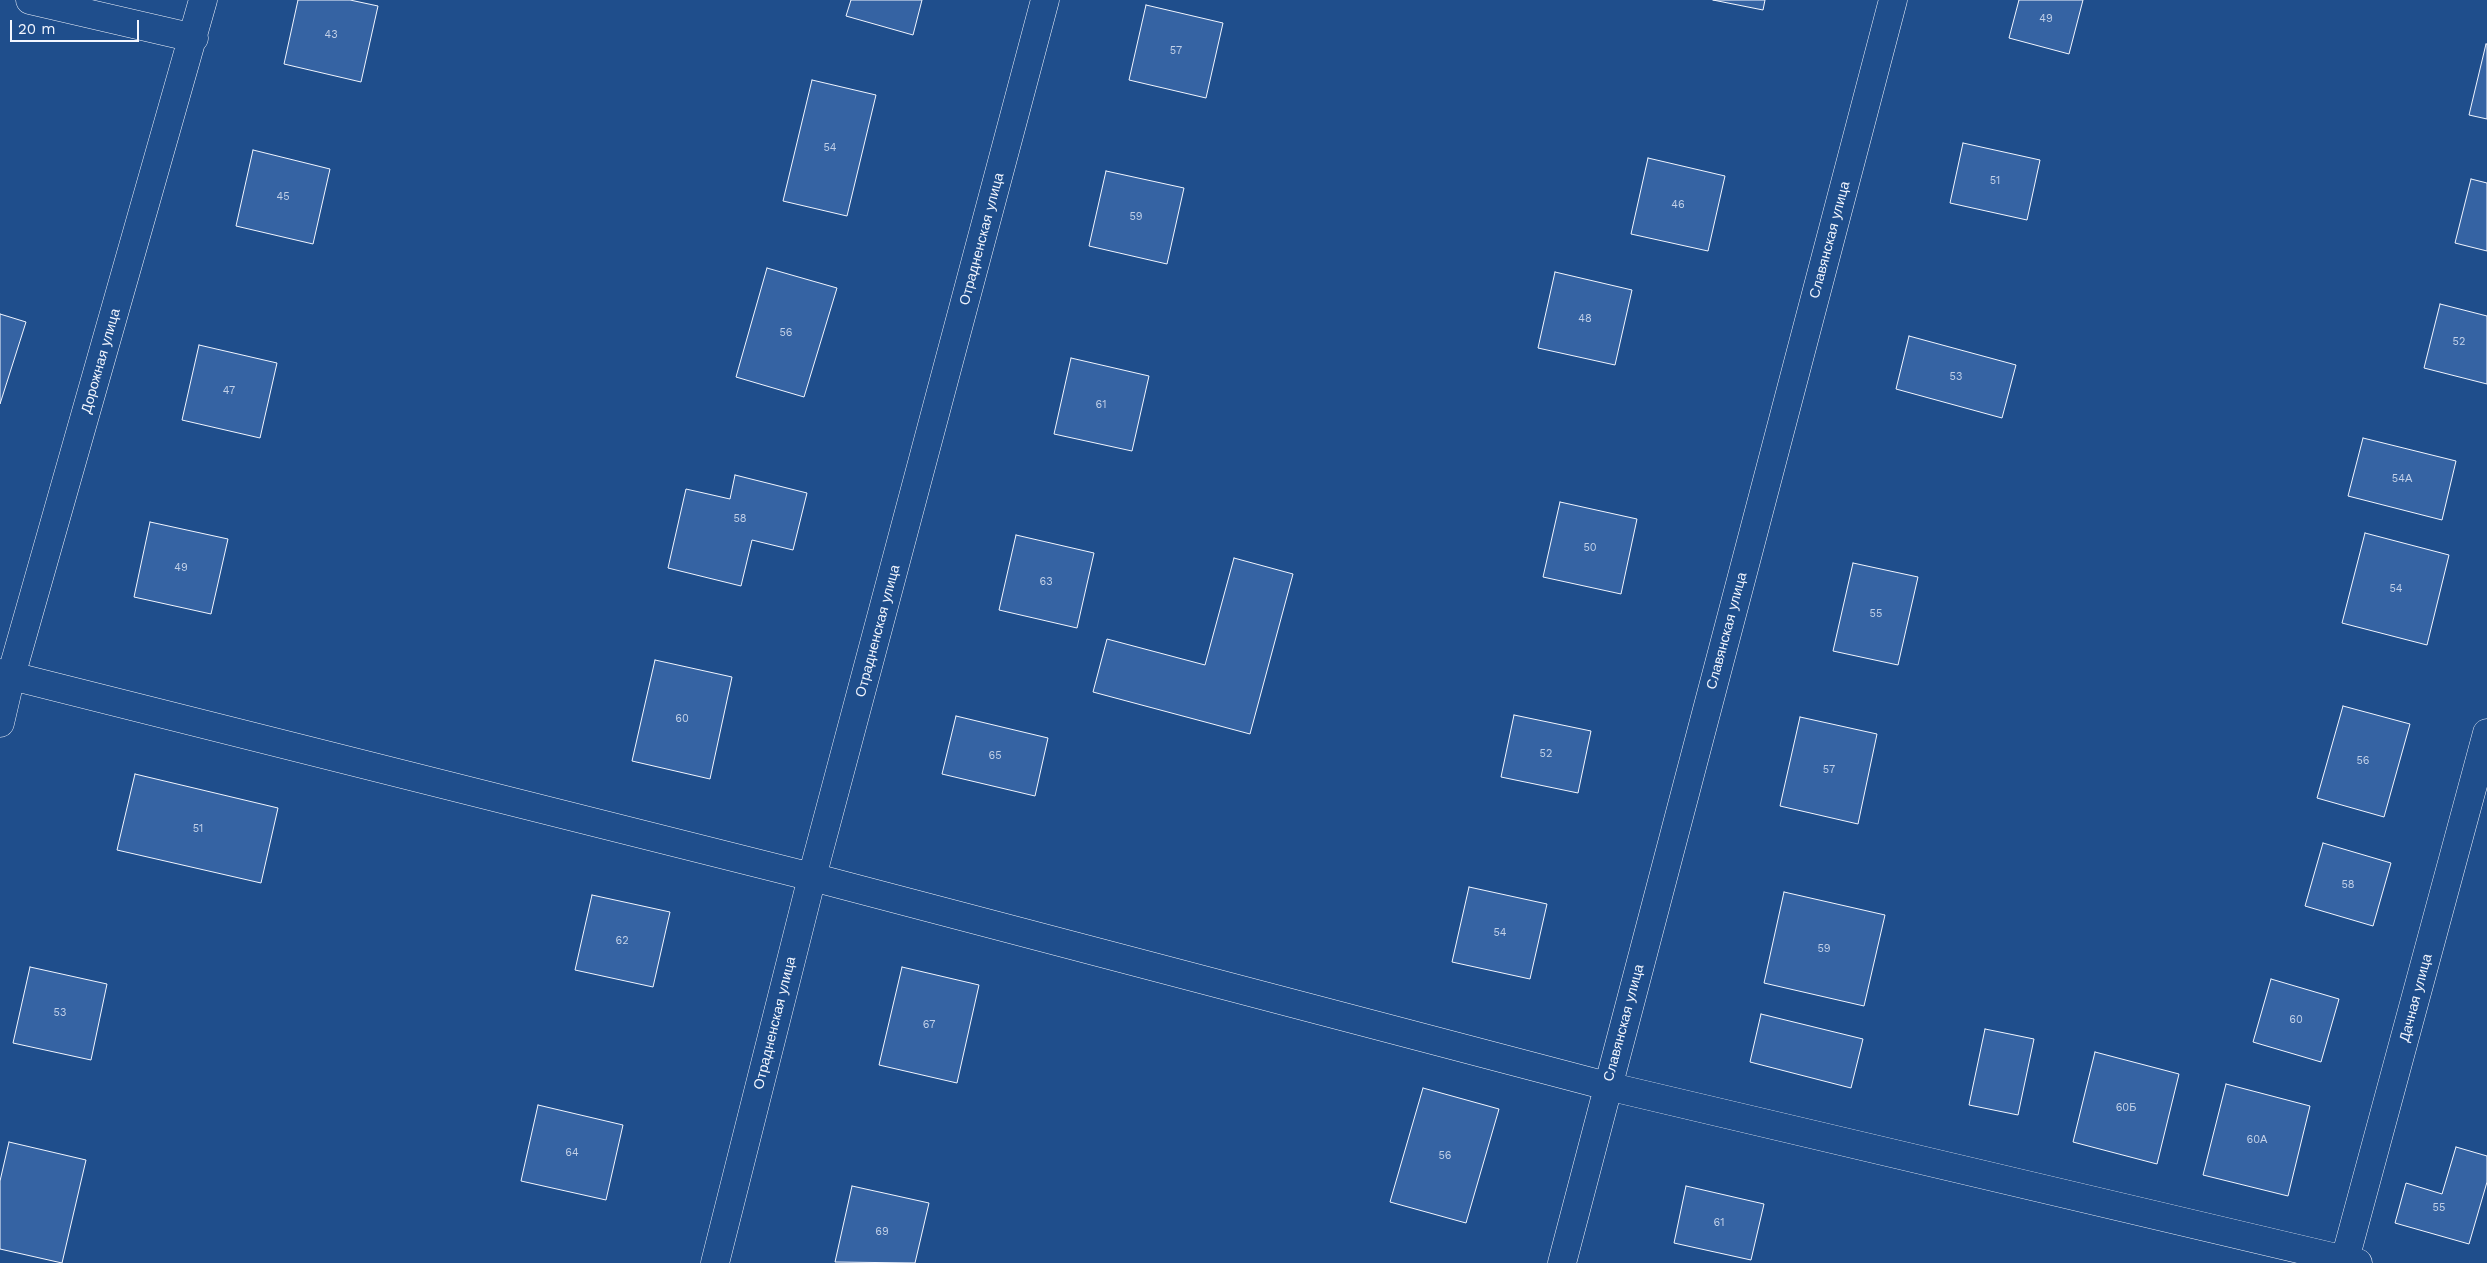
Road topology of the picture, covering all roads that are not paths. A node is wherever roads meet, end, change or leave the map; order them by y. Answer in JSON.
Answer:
{"nodes":[{"id":1,"x":30,"y":0,"type":"edge"},
{"id":2,"x":203,"y":0,"type":"edge"},
{"id":3,"x":1045,"y":0,"type":"edge"},
{"id":4,"x":1893,"y":0,"type":"edge"},
{"id":5,"x":194,"y":38,"type":"junction"},
{"id":6,"x":6,"y":675,"type":"edge"},
{"id":7,"x":0,"y":723,"type":"edge"},
{"id":8,"x":2487,"y":733,"type":"edge"},
{"id":9,"x":812,"y":877,"type":"junction"},
{"id":10,"x":1607,"y":1086,"type":"junction"},
{"id":11,"x":2349,"y":1262,"type":"edge"},
{"id":12,"x":715,"y":1263,"type":"edge"},
{"id":13,"x":1562,"y":1263,"type":"edge"}],
"edges":[{"from":1,"to":5,"type":"street"},
{"from":2,"to":5,"type":"street","name":"Дорожная улица"},
{"from":3,"to":9,"type":"street","name":"Отрадненская улица"},
{"from":4,"to":10,"type":"street","name":"Славянская улица"},
{"from":5,"to":6,"type":"street","name":"Дорожная улица"},
{"from":6,"to":7,"type":"street","name":"Дорожная улица"},
{"from":6,"to":9,"type":"street"},
{"from":8,"to":11,"type":"street","name":"Дачная улица"},
{"from":9,"to":10,"type":"street"},
{"from":9,"to":12,"type":"street","name":"Отрадненская улица"},
{"from":10,"to":11,"type":"street"},
{"from":10,"to":13,"type":"street","name":"Славянская улица"}]}
